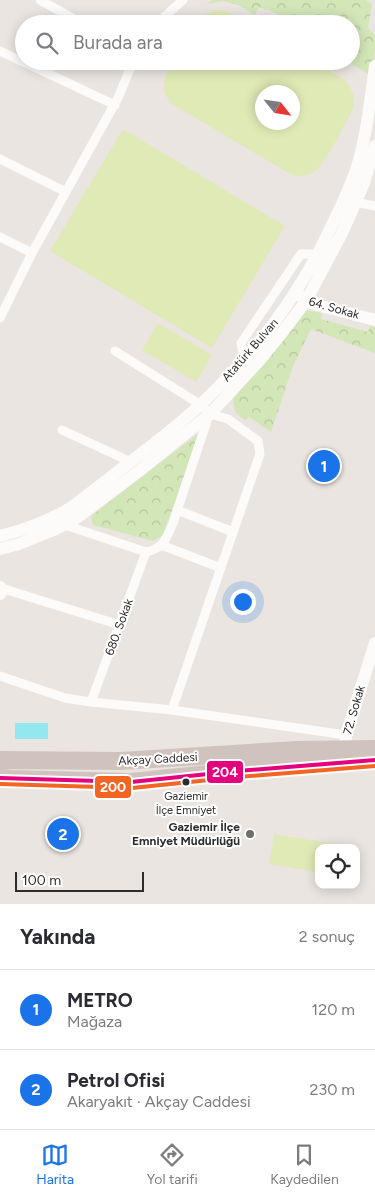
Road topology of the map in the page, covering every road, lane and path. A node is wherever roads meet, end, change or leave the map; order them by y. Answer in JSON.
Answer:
{"nodes":[{"id":1,"x":40,"y":0,"type":"edge"},
{"id":2,"x":182,"y":0,"type":"edge"},
{"id":3,"x":67,"y":15,"type":"edge"},
{"id":4,"x":166,"y":15,"type":"edge"},
{"id":5,"x":0,"y":51,"type":"edge"},
{"id":6,"x":15,"y":58,"type":"edge"},
{"id":7,"x":375,"y":66,"type":"edge"},
{"id":8,"x":41,"y":70,"type":"edge"},
{"id":9,"x":129,"y":70,"type":"edge"},
{"id":10,"x":115,"y":104,"type":"junction"},
{"id":11,"x":375,"y":146,"type":"edge"},
{"id":12,"x":0,"y":159,"type":"edge"},
{"id":13,"x":66,"y":192,"type":"junction"},
{"id":14,"x":356,"y":202,"type":"junction"},
{"id":15,"x":375,"y":206,"type":"edge"},
{"id":16,"x":0,"y":237,"type":"edge"},
{"id":17,"x":32,"y":253,"type":"junction"},
{"id":18,"x":318,"y":254,"type":"junction"},
{"id":19,"x":295,"y":294,"type":"junction"},
{"id":20,"x":306,"y":301,"type":"junction"},
{"id":21,"x":1,"y":315,"type":"edge"},
{"id":22,"x":375,"y":320,"type":"edge"},
{"id":23,"x":115,"y":352,"type":"dead end"},
{"id":24,"x":246,"y":357,"type":"junction"},
{"id":25,"x":205,"y":409,"type":"junction"},
{"id":26,"x":62,"y":430,"type":"dead end"},
{"id":27,"x":131,"y":462,"type":"junction"},
{"id":28,"x":177,"y":510,"type":"junction"},
{"id":29,"x":64,"y":525,"type":"junction"},
{"id":30,"x":233,"y":532,"type":"junction"},
{"id":31,"x":0,"y":536,"type":"edge"},
{"id":32,"x":161,"y":546,"type":"junction"},
{"id":33,"x":0,"y":549,"type":"edge"},
{"id":34,"x":146,"y":552,"type":"junction"},
{"id":35,"x":220,"y":568,"type":"junction"},
{"id":36,"x":0,"y":590,"type":"edge"},
{"id":37,"x":120,"y":625,"type":"junction"},
{"id":38,"x":375,"y":643,"type":"edge"},
{"id":39,"x":0,"y":676,"type":"edge"},
{"id":40,"x":369,"y":678,"type":"edge"},
{"id":41,"x":91,"y":702,"type":"junction"},
{"id":42,"x":172,"y":710,"type":"junction"},
{"id":43,"x":346,"y":742,"type":"junction"},
{"id":44,"x":375,"y":749,"type":"edge"},
{"id":45,"x":0,"y":760,"type":"edge"},
{"id":46,"x":375,"y":760,"type":"edge"},
{"id":47,"x":0,"y":778,"type":"edge"}],
"edges":[{"from":1,"to":3,"type":"street"},
{"from":2,"to":4,"type":"street"},
{"from":5,"to":6,"type":"street"},
{"from":7,"to":18,"type":"street","name":"Atatürk Bulvarı"},
{"from":8,"to":10,"type":"street"},
{"from":9,"to":10,"type":"street"},
{"from":10,"to":13,"type":"street"},
{"from":11,"to":14,"type":"street","name":"Atatürk Bulvarı"},
{"from":12,"to":13,"type":"street"},
{"from":13,"to":17,"type":"street"},
{"from":14,"to":15,"type":"street"},
{"from":14,"to":20,"type":"street","name":"Atatürk Bulvarı"},
{"from":16,"to":17,"type":"street"},
{"from":17,"to":21,"type":"street"},
{"from":18,"to":19,"type":"street","name":"Atatürk Bulvarı"},
{"from":18,"to":24,"type":"street"},
{"from":19,"to":20,"type":"street","name":"64. Sokak"},
{"from":19,"to":24,"type":"street","name":"Atatürk Bulvarı"},
{"from":20,"to":22,"type":"street","name":"64. Sokak"},
{"from":20,"to":25,"type":"street","name":"Atatürk Bulvarı"},
{"from":23,"to":25,"type":"street"},
{"from":24,"to":25,"type":"street","name":"Atatürk Bulvarı"},
{"from":25,"to":27,"type":"street","name":"Atatürk Bulvarı"},
{"from":25,"to":28,"type":"street"},
{"from":25,"to":29,"type":"street","name":"Atatürk Bulvarı"},
{"from":25,"to":30,"type":"street"},
{"from":26,"to":27,"type":"street"},
{"from":27,"to":31,"type":"street","name":"Atatürk Bulvarı"},
{"from":28,"to":30,"type":"street"},
{"from":28,"to":32,"type":"street"},
{"from":29,"to":33,"type":"street","name":"Atatürk Bulvarı"},
{"from":29,"to":34,"type":"street"},
{"from":30,"to":35,"type":"street"},
{"from":32,"to":34,"type":"street"},
{"from":32,"to":35,"type":"street"},
{"from":34,"to":37,"type":"street","name":"680. Sokak"},
{"from":35,"to":42,"type":"street"},
{"from":36,"to":37,"type":"street"},
{"from":37,"to":41,"type":"street","name":"680. Sokak"},
{"from":38,"to":40,"type":"street","name":"72. Sokak"},
{"from":39,"to":41,"type":"street"},
{"from":40,"to":43,"type":"street","name":"72. Sokak"},
{"from":41,"to":42,"type":"street"},
{"from":42,"to":43,"type":"street"},
{"from":43,"to":44,"type":"highway","name":"Akçay Caddesi"},
{"from":43,"to":45,"type":"highway","name":"Akçay Caddesi"},
{"from":46,"to":47,"type":"highway","name":"Akçay Caddesi"}]}
